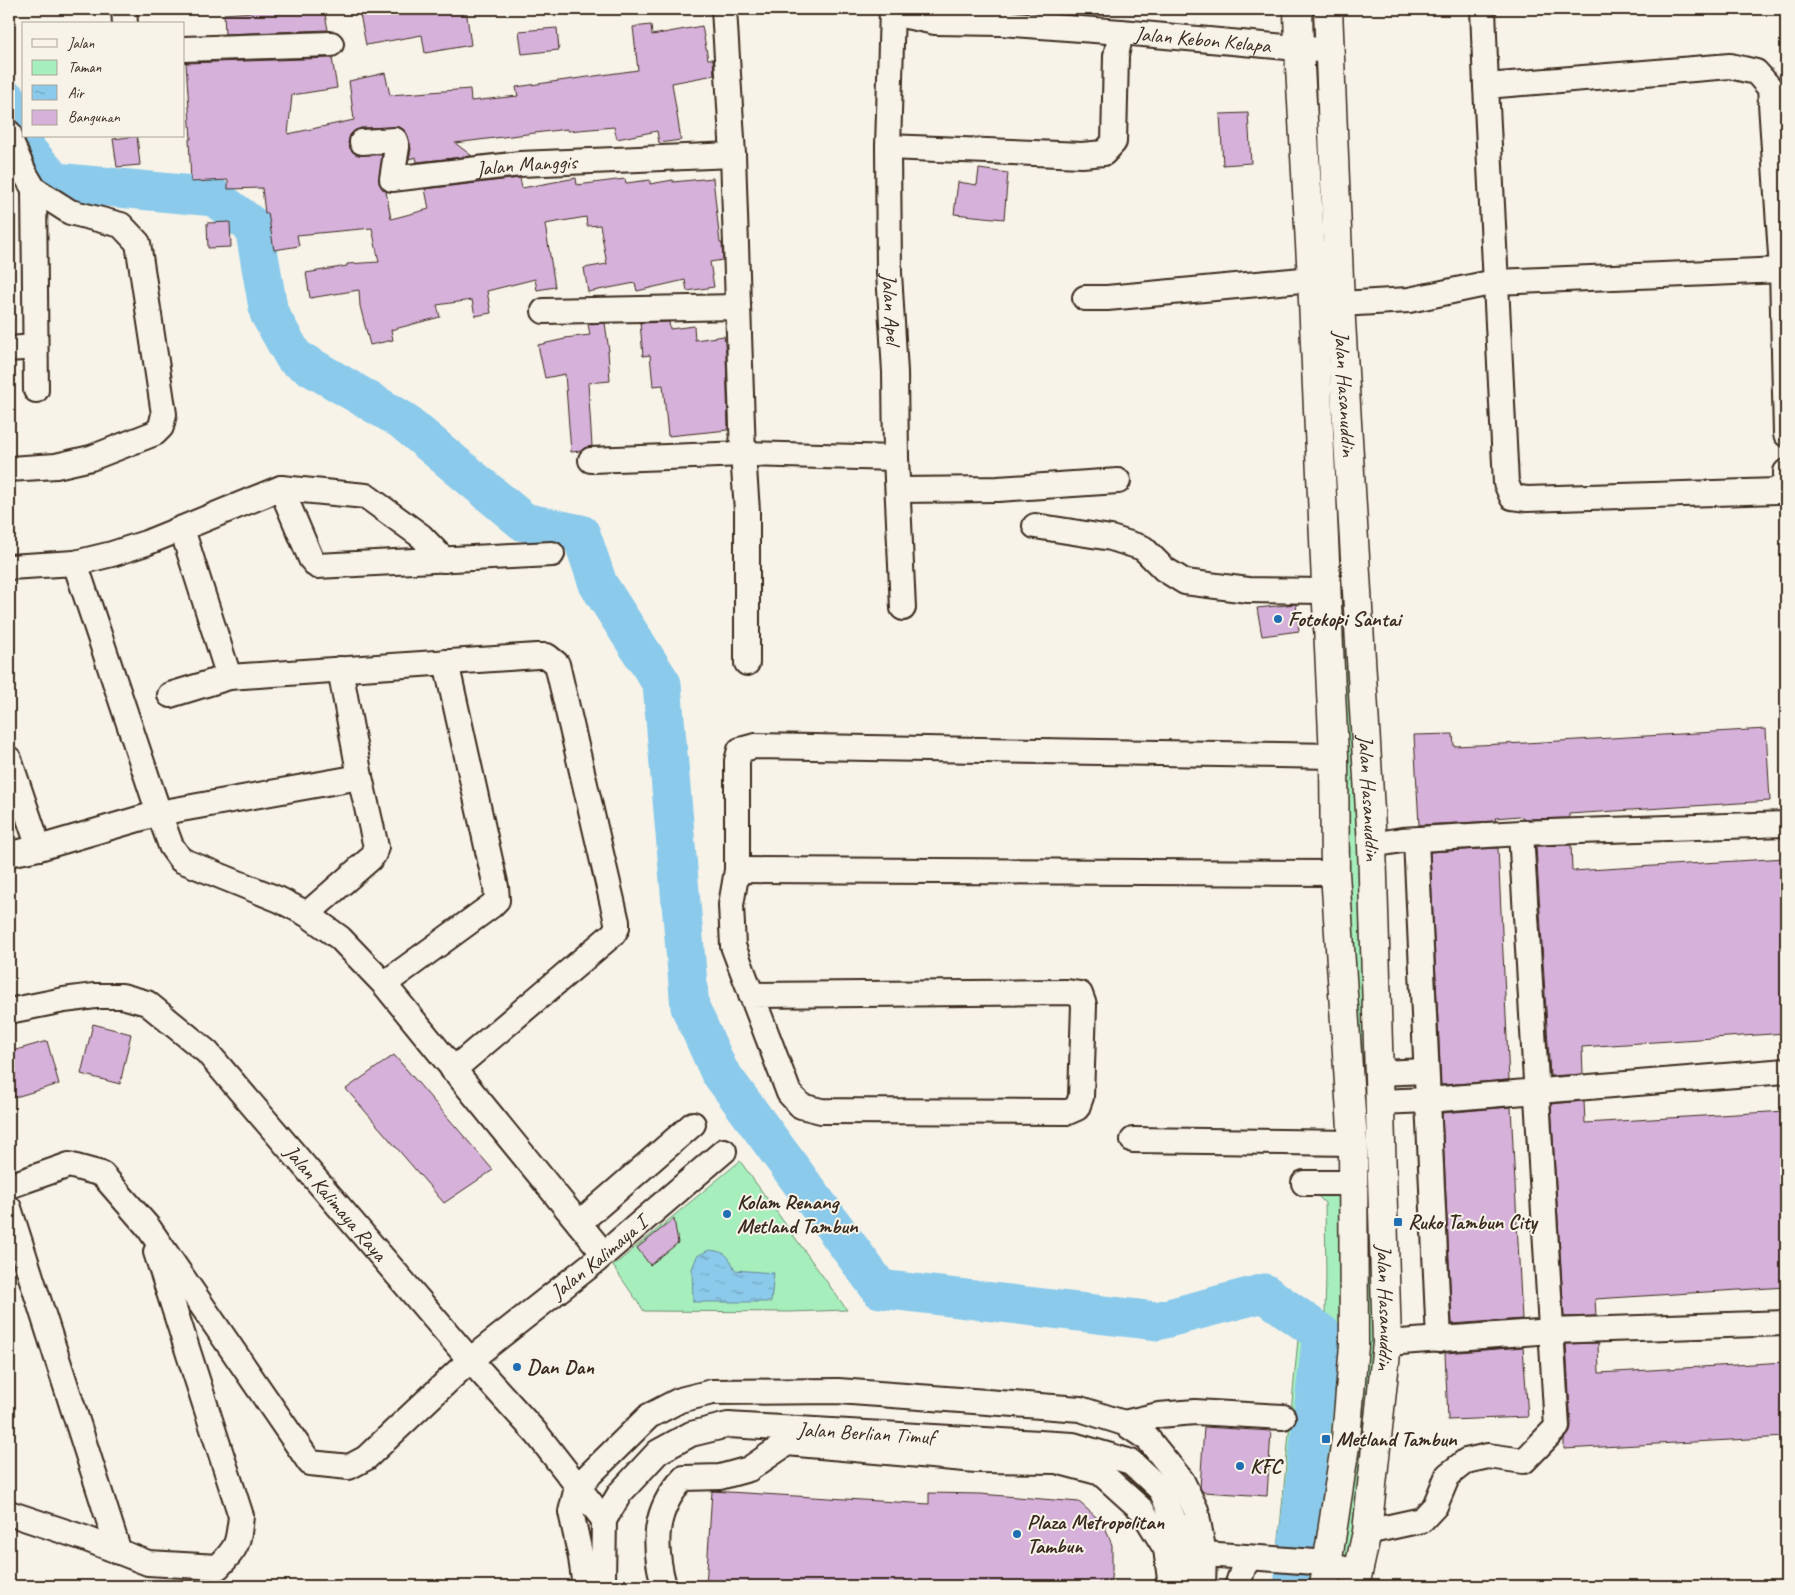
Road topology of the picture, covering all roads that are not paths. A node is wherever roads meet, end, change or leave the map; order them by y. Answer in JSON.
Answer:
{"nodes":[{"id":1,"x":124,"y":9,"type":"edge"},
{"id":2,"x":724,"y":9,"type":"edge"},
{"id":3,"x":892,"y":9,"type":"edge"},
{"id":4,"x":899,"y":9,"type":"edge"},
{"id":5,"x":1298,"y":9,"type":"edge"},
{"id":6,"x":1328,"y":9,"type":"edge"},
{"id":7,"x":1483,"y":9,"type":"edge"},
{"id":8,"x":125,"y":22,"type":"edge"},
{"id":9,"x":1121,"y":32,"type":"junction"},
{"id":10,"x":331,"y":44,"type":"dead end"},
{"id":11,"x":185,"y":49,"type":"edge"},
{"id":12,"x":1299,"y":49,"type":"junction"},
{"id":13,"x":1330,"y":51,"type":"junction"},
{"id":14,"x":1486,"y":86,"type":"junction"},
{"id":15,"x":9,"y":133,"type":"edge"},
{"id":16,"x":362,"y":142,"type":"dead end"},
{"id":17,"x":888,"y":147,"type":"junction"},
{"id":18,"x":733,"y":155,"type":"junction"},
{"id":19,"x":34,"y":189,"type":"junction"},
{"id":20,"x":1782,"y":270,"type":"junction"},
{"id":21,"x":1312,"y":279,"type":"junction"},
{"id":22,"x":1495,"y":282,"type":"junction"},
{"id":23,"x":1085,"y":298,"type":"dead end"},
{"id":24,"x":1340,"y":304,"type":"junction"},
{"id":25,"x":737,"y":307,"type":"junction"},
{"id":26,"x":544,"y":311,"type":"dead end"},
{"id":27,"x":35,"y":347,"type":"junction"},
{"id":28,"x":9,"y":349,"type":"edge"},
{"id":29,"x":36,"y":390,"type":"dead end"},
{"id":30,"x":1786,"y":434,"type":"edge"},
{"id":31,"x":743,"y":454,"type":"junction"},
{"id":32,"x":896,"y":458,"type":"junction"},
{"id":33,"x":591,"y":460,"type":"dead end"},
{"id":34,"x":9,"y":469,"type":"edge"},
{"id":35,"x":1786,"y":472,"type":"edge"},
{"id":36,"x":1118,"y":480,"type":"dead end"},
{"id":37,"x":281,"y":488,"type":"junction"},
{"id":38,"x":898,"y":490,"type":"junction"},
{"id":39,"x":1035,"y":526,"type":"dead end"},
{"id":40,"x":182,"y":528,"type":"junction"},
{"id":41,"x":552,"y":554,"type":"dead end"},
{"id":42,"x":444,"y":560,"type":"junction"},
{"id":43,"x":75,"y":563,"type":"junction"},
{"id":44,"x":9,"y":567,"type":"edge"},
{"id":45,"x":1325,"y":591,"type":"junction"},
{"id":46,"x":903,"y":608,"type":"dead end"},
{"id":47,"x":446,"y":662,"type":"junction"},
{"id":48,"x":748,"y":663,"type":"dead end"},
{"id":49,"x":340,"y":669,"type":"junction"},
{"id":50,"x":229,"y":677,"type":"junction"},
{"id":51,"x":170,"y":695,"type":"dead end"},
{"id":52,"x":1334,"y":756,"type":"junction"},
{"id":53,"x":9,"y":759,"type":"edge"},
{"id":54,"x":360,"y":776,"type":"junction"},
{"id":55,"x":159,"y":813,"type":"junction"},
{"id":56,"x":1786,"y":824,"type":"edge"},
{"id":57,"x":1521,"y":833,"type":"junction"},
{"id":58,"x":1409,"y":840,"type":"junction"},
{"id":59,"x":1372,"y":845,"type":"junction"},
{"id":60,"x":39,"y":848,"type":"junction"},
{"id":61,"x":9,"y":854,"type":"edge"},
{"id":62,"x":737,"y":870,"type":"junction"},
{"id":63,"x":1324,"y":874,"type":"junction"},
{"id":64,"x":307,"y":914,"type":"junction"},
{"id":65,"x":384,"y":984,"type":"junction"},
{"id":66,"x":751,"y":995,"type":"junction"},
{"id":67,"x":9,"y":1011,"type":"edge"},
{"id":68,"x":453,"y":1070,"type":"junction"},
{"id":69,"x":1426,"y":1071,"type":"junction"},
{"id":70,"x":1786,"y":1071,"type":"edge"},
{"id":71,"x":1379,"y":1073,"type":"junction"},
{"id":72,"x":1537,"y":1091,"type":"junction"},
{"id":73,"x":1428,"y":1100,"type":"junction"},
{"id":74,"x":1379,"y":1102,"type":"junction"},
{"id":75,"x":693,"y":1124,"type":"dead end"},
{"id":76,"x":1133,"y":1140,"type":"dead end"},
{"id":77,"x":1353,"y":1143,"type":"junction"},
{"id":78,"x":724,"y":1151,"type":"dead end"},
{"id":79,"x":1354,"y":1182,"type":"junction"},
{"id":80,"x":1304,"y":1183,"type":"dead end"},
{"id":81,"x":9,"y":1186,"type":"edge"},
{"id":82,"x":9,"y":1208,"type":"edge"},
{"id":83,"x":579,"y":1223,"type":"junction"},
{"id":84,"x":148,"y":1227,"type":"junction"},
{"id":85,"x":604,"y":1254,"type":"junction"},
{"id":86,"x":1786,"y":1323,"type":"edge"},
{"id":87,"x":1551,"y":1331,"type":"junction"},
{"id":88,"x":1438,"y":1340,"type":"junction"},
{"id":89,"x":1387,"y":1343,"type":"junction"},
{"id":90,"x":470,"y":1360,"type":"junction"},
{"id":91,"x":1282,"y":1417,"type":"dead end"},
{"id":92,"x":1124,"y":1423,"type":"junction"},
{"id":93,"x":577,"y":1487,"type":"junction"},
{"id":94,"x":9,"y":1513,"type":"edge"},
{"id":95,"x":604,"y":1520,"type":"junction"},
{"id":96,"x":1366,"y":1532,"type":"junction"},
{"id":97,"x":1194,"y":1549,"type":"junction"},
{"id":98,"x":119,"y":1552,"type":"junction"},
{"id":99,"x":1250,"y":1558,"type":"junction"},
{"id":100,"x":1315,"y":1568,"type":"edge"},
{"id":101,"x":1356,"y":1579,"type":"edge"},
{"id":102,"x":585,"y":1586,"type":"edge"},
{"id":103,"x":606,"y":1586,"type":"edge"},
{"id":104,"x":664,"y":1586,"type":"edge"},
{"id":105,"x":1167,"y":1586,"type":"edge"},
{"id":106,"x":1183,"y":1586,"type":"edge"},
{"id":107,"x":1202,"y":1586,"type":"edge"},
{"id":108,"x":1237,"y":1586,"type":"edge"}],
"edges":[{"from":1,"to":8,"type":"street"},
{"from":2,"to":18,"type":"street"},
{"from":3,"to":17,"type":"street","name":"Jalan Apel"},
{"from":4,"to":9,"type":"street","name":"Jalan Kebon Kelapa"},
{"from":5,"to":12,"type":"highway","name":"Jalan Hasanuddin"},
{"from":6,"to":13,"type":"highway","name":"Jalan Hasanuddin"},
{"from":7,"to":14,"type":"street"},
{"from":9,"to":12,"type":"street","name":"Jalan Kebon Kelapa"},
{"from":9,"to":17,"type":"street"},
{"from":10,"to":11,"type":"street"},
{"from":12,"to":13,"type":"street","name":"Jalan Kebon Kelapa"},
{"from":12,"to":21,"type":"highway","name":"Jalan Hasanuddin"},
{"from":13,"to":24,"type":"highway","name":"Jalan Hasanuddin"},
{"from":14,"to":20,"type":"street"},
{"from":14,"to":22,"type":"street"},
{"from":15,"to":19,"type":"street"},
{"from":16,"to":18,"type":"street","name":"Jalan Manggis"},
{"from":17,"to":32,"type":"street","name":"Jalan Apel"},
{"from":18,"to":25,"type":"street"},
{"from":19,"to":27,"type":"street"},
{"from":19,"to":34,"type":"street"},
{"from":20,"to":22,"type":"street"},
{"from":20,"to":30,"type":"street"},
{"from":21,"to":23,"type":"street"},
{"from":21,"to":45,"type":"highway","name":"Jalan Hasanuddin"},
{"from":22,"to":24,"type":"street"},
{"from":22,"to":35,"type":"street"},
{"from":24,"to":59,"type":"highway","name":"Jalan Hasanuddin"},
{"from":25,"to":26,"type":"street"},
{"from":25,"to":31,"type":"street"},
{"from":27,"to":28,"type":"street"},
{"from":27,"to":29,"type":"street"},
{"from":31,"to":32,"type":"street"},
{"from":31,"to":33,"type":"street"},
{"from":31,"to":48,"type":"street"},
{"from":32,"to":38,"type":"street","name":"Jalan Apel"},
{"from":36,"to":38,"type":"street"},
{"from":37,"to":40,"type":"street"},
{"from":37,"to":42,"type":"street"},
{"from":37,"to":42,"type":"street"},
{"from":38,"to":46,"type":"street","name":"Jalan Apel"},
{"from":39,"to":45,"type":"street"},
{"from":40,"to":43,"type":"street"},
{"from":40,"to":50,"type":"street"},
{"from":41,"to":42,"type":"street"},
{"from":43,"to":44,"type":"street"},
{"from":43,"to":55,"type":"street"},
{"from":45,"to":52,"type":"highway","name":"Jalan Hasanuddin"},
{"from":47,"to":49,"type":"street"},
{"from":47,"to":65,"type":"street"},
{"from":47,"to":68,"type":"street"},
{"from":49,"to":50,"type":"street"},
{"from":49,"to":54,"type":"street"},
{"from":50,"to":51,"type":"street"},
{"from":52,"to":62,"type":"street"},
{"from":52,"to":63,"type":"highway","name":"Jalan Hasanuddin"},
{"from":53,"to":60,"type":"street"},
{"from":54,"to":55,"type":"street"},
{"from":54,"to":64,"type":"street"},
{"from":55,"to":60,"type":"street"},
{"from":55,"to":64,"type":"street"},
{"from":56,"to":57,"type":"street"},
{"from":57,"to":58,"type":"street"},
{"from":57,"to":72,"type":"street"},
{"from":58,"to":59,"type":"street"},
{"from":58,"to":69,"type":"street"},
{"from":59,"to":71,"type":"highway","name":"Jalan Hasanuddin"},
{"from":60,"to":61,"type":"street"},
{"from":62,"to":63,"type":"street"},
{"from":62,"to":66,"type":"street"},
{"from":63,"to":77,"type":"highway","name":"Jalan Hasanuddin"},
{"from":64,"to":65,"type":"street"},
{"from":65,"to":68,"type":"street"},
{"from":66,"to":66,"type":"street"},
{"from":67,"to":90,"type":"street","name":"Jalan Kalimaya Raya"},
{"from":68,"to":83,"type":"street"},
{"from":69,"to":71,"type":"street"},
{"from":69,"to":73,"type":"street"},
{"from":70,"to":72,"type":"street"},
{"from":71,"to":74,"type":"highway","name":"Jalan Hasanuddin"},
{"from":72,"to":73,"type":"street"},
{"from":72,"to":87,"type":"street"},
{"from":73,"to":74,"type":"street"},
{"from":73,"to":88,"type":"street"},
{"from":74,"to":89,"type":"highway","name":"Jalan Hasanuddin"},
{"from":75,"to":83,"type":"street"},
{"from":76,"to":77,"type":"street"},
{"from":77,"to":79,"type":"highway","name":"Jalan Hasanuddin"},
{"from":78,"to":85,"type":"street","name":"Jalan Kalimaya I"},
{"from":79,"to":80,"type":"street"},
{"from":79,"to":100,"type":"highway","name":"Jalan Hasanuddin"},
{"from":81,"to":84,"type":"street","name":"Jalan Kalimaya I"},
{"from":82,"to":98,"type":"street"},
{"from":83,"to":85,"type":"street"},
{"from":84,"to":90,"type":"street","name":"Jalan Kalimaya I"},
{"from":84,"to":98,"type":"street"},
{"from":85,"to":90,"type":"street","name":"Jalan Kalimaya I"},
{"from":86,"to":87,"type":"street"},
{"from":87,"to":88,"type":"street"},
{"from":87,"to":96,"type":"street"},
{"from":88,"to":89,"type":"street"},
{"from":89,"to":96,"type":"highway","name":"Jalan Hasanuddin"},
{"from":90,"to":93,"type":"street","name":"Jalan Kalimaya Raya"},
{"from":91,"to":92,"type":"street"},
{"from":92,"to":93,"type":"street"},
{"from":92,"to":97,"type":"street"},
{"from":93,"to":95,"type":"street","name":"Jalan Kalimaya Raya"},
{"from":93,"to":102,"type":"street"},
{"from":94,"to":98,"type":"street"},
{"from":95,"to":97,"type":"street","name":"Jalan Berlian Timuf"},
{"from":95,"to":103,"type":"street"},
{"from":96,"to":101,"type":"highway","name":"Jalan Hasanuddin"},
{"from":97,"to":99,"type":"street"},
{"from":97,"to":106,"type":"street","name":"Jalan Berlian Timuf"},
{"from":97,"to":107,"type":"street"},
{"from":99,"to":100,"type":"street"},
{"from":99,"to":108,"type":"street"},
{"from":100,"to":101,"type":"street"},
{"from":104,"to":105,"type":"street"}]}
